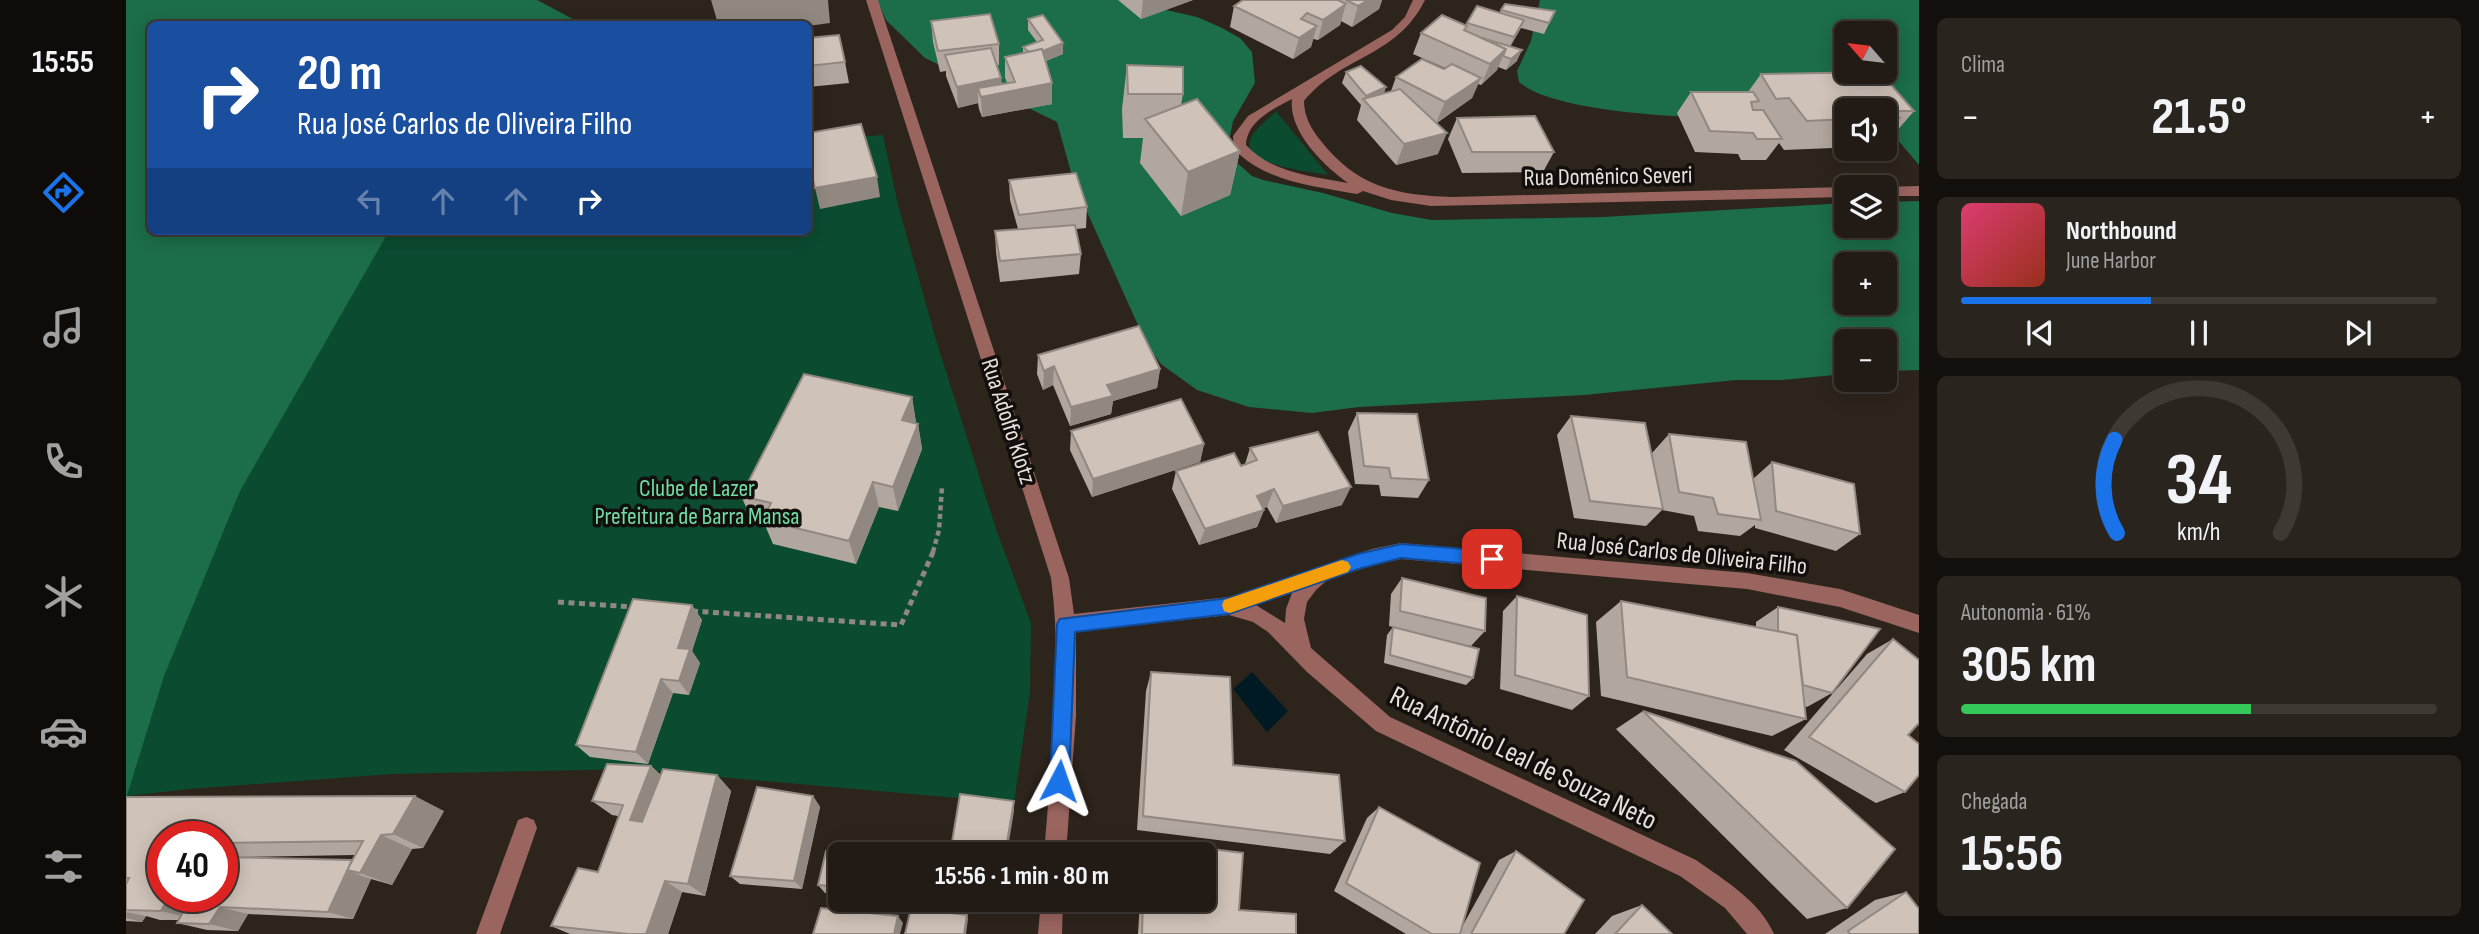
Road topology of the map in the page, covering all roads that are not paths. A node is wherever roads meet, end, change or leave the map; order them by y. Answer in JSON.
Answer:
{"nodes":[{"id":1,"x":872,"y":0,"type":"edge"},
{"id":2,"x":1419,"y":0,"type":"edge"},
{"id":3,"x":1321,"y":78,"type":"junction"},
{"id":4,"x":1372,"y":191,"type":"junction"},
{"id":5,"x":1897,"y":191,"type":"edge"},
{"id":6,"x":1919,"y":191,"type":"edge"},
{"id":7,"x":1834,"y":192,"type":"edge"},
{"id":8,"x":1324,"y":573,"type":"junction"},
{"id":9,"x":1229,"y":606,"type":"junction"},
{"id":10,"x":1066,"y":624,"type":"junction"},
{"id":11,"x":1919,"y":624,"type":"edge"},
{"id":12,"x":1314,"y":665,"type":"junction"},
{"id":13,"x":526,"y":828,"type":"dead end"},
{"id":14,"x":1056,"y":842,"type":"edge"},
{"id":15,"x":1051,"y":912,"type":"edge"},
{"id":16,"x":488,"y":934,"type":"edge"},
{"id":17,"x":1050,"y":934,"type":"edge"},
{"id":18,"x":1762,"y":934,"type":"edge"}],
"edges":[{"from":1,"to":10,"type":"street","name":"Rua Adolfo Klotz"},
{"from":2,"to":3,"type":"street","name":"Rua Domênico Severi"},
{"from":3,"to":4,"type":"street","name":"Rua Domênico Severi"},
{"from":3,"to":4,"type":"street","name":"Rua Domênico Severi"},
{"from":4,"to":7,"type":"street","name":"Rua Domênico Severi"},
{"from":5,"to":6,"type":"street"},
{"from":8,"to":9,"type":"street","name":"Rua José Carlos de Oliveira Filho"},
{"from":8,"to":11,"type":"street","name":"Rua José Carlos de Oliveira Filho"},
{"from":8,"to":12,"type":"street"},
{"from":9,"to":10,"type":"street","name":"Rua José Carlos de Oliveira Filho"},
{"from":9,"to":12,"type":"street","name":"Rua Antônio Leal de Souza Neto"},
{"from":10,"to":14,"type":"street","name":"Rua Adolfo Klotz"},
{"from":12,"to":18,"type":"street","name":"Rua Antônio Leal de Souza Neto"},
{"from":13,"to":16,"type":"street"},
{"from":15,"to":17,"type":"street"}]}
